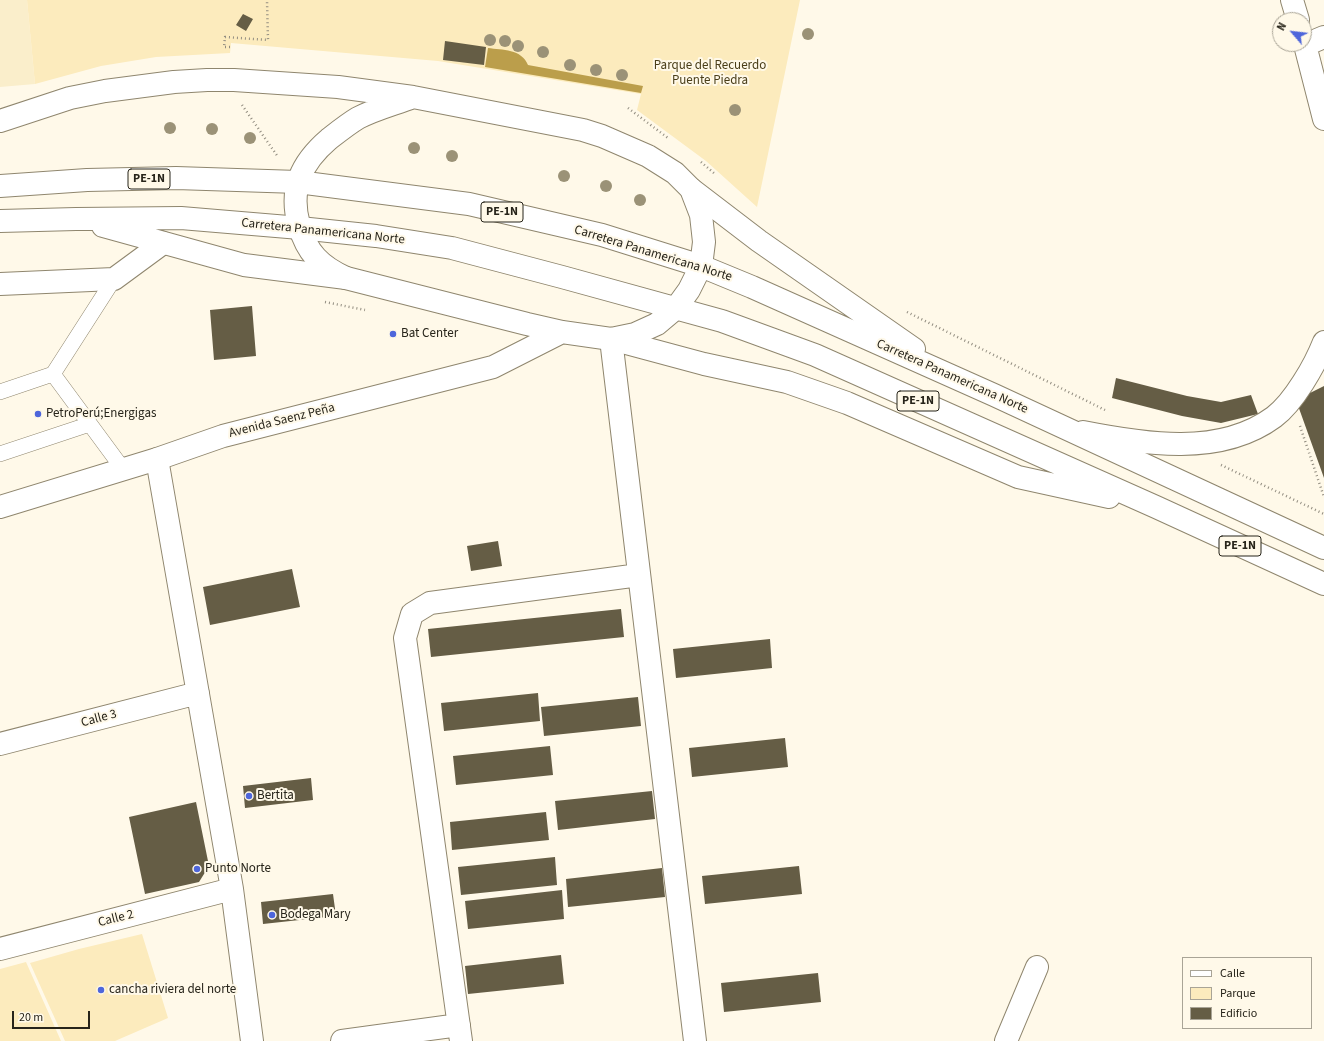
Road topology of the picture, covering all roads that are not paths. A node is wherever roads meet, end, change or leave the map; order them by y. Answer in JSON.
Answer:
{"nodes":[{"id":1,"x":1292,"y":0,"type":"edge"},
{"id":2,"x":1296,"y":12,"type":"edge"},
{"id":3,"x":1312,"y":47,"type":"edge"},
{"id":4,"x":413,"y":97,"type":"junction"},
{"id":5,"x":1324,"y":119,"type":"edge"},
{"id":6,"x":0,"y":121,"type":"edge"},
{"id":7,"x":298,"y":182,"type":"junction"},
{"id":8,"x":0,"y":186,"type":"edge"},
{"id":9,"x":691,"y":189,"type":"junction"},
{"id":10,"x":76,"y":219,"type":"junction"},
{"id":11,"x":0,"y":221,"type":"edge"},
{"id":12,"x":300,"y":228,"type":"junction"},
{"id":13,"x":163,"y":243,"type":"junction"},
{"id":14,"x":701,"y":266,"type":"junction"},
{"id":15,"x":346,"y":278,"type":"junction"},
{"id":16,"x":114,"y":279,"type":"junction"},
{"id":17,"x":0,"y":284,"type":"edge"},
{"id":18,"x":676,"y":308,"type":"junction"},
{"id":19,"x":527,"y":324,"type":"junction"},
{"id":20,"x":562,"y":332,"type":"junction"},
{"id":21,"x":611,"y":339,"type":"junction"},
{"id":22,"x":1324,"y":342,"type":"edge"},
{"id":23,"x":533,"y":346,"type":"junction"},
{"id":24,"x":53,"y":374,"type":"junction"},
{"id":25,"x":959,"y":380,"type":"junction"},
{"id":26,"x":0,"y":392,"type":"edge"},
{"id":27,"x":90,"y":424,"type":"junction"},
{"id":28,"x":1064,"y":428,"type":"junction"},
{"id":29,"x":0,"y":454,"type":"edge"},
{"id":30,"x":157,"y":459,"type":"junction"},
{"id":31,"x":123,"y":469,"type":"junction"},
{"id":32,"x":0,"y":507,"type":"edge"},
{"id":33,"x":1156,"y":507,"type":"junction"},
{"id":34,"x":1324,"y":548,"type":"edge"},
{"id":35,"x":639,"y":575,"type":"junction"},
{"id":36,"x":1324,"y":584,"type":"edge"},
{"id":37,"x":198,"y":693,"type":"junction"},
{"id":38,"x":0,"y":744,"type":"edge"},
{"id":39,"x":232,"y":890,"type":"junction"},
{"id":40,"x":0,"y":949,"type":"edge"},
{"id":41,"x":1037,"y":967,"type":"dead end"},
{"id":42,"x":460,"y":1033,"type":"edge"},
{"id":43,"x":252,"y":1041,"type":"edge"},
{"id":44,"x":347,"y":1041,"type":"edge"},
{"id":45,"x":695,"y":1041,"type":"edge"},
{"id":46,"x":1006,"y":1041,"type":"edge"}],
"edges":[{"from":1,"to":2,"type":"main road"},
{"from":3,"to":5,"type":"main road"},
{"from":4,"to":6,"type":"main road"},
{"from":4,"to":7,"type":"main road"},
{"from":4,"to":9,"type":"main road"},
{"from":7,"to":8,"type":"main road","name":"Carretera Panamericana Norte","number":"PE-1N"},
{"from":7,"to":12,"type":"main road"},
{"from":7,"to":14,"type":"main road","name":"Carretera Panamericana Norte","number":"PE-1N"},
{"from":9,"to":14,"type":"main road"},
{"from":9,"to":25,"type":"main road"},
{"from":10,"to":11,"type":"main road","name":"Carretera Panamericana Norte","number":"PE-1N"},
{"from":10,"to":12,"type":"main road","name":"Carretera Panamericana Norte","number":"PE-1N"},
{"from":10,"to":13,"type":"main road"},
{"from":12,"to":15,"type":"main road"},
{"from":12,"to":18,"type":"main road","name":"Carretera Panamericana Norte","number":"PE-1N"},
{"from":13,"to":15,"type":"main road"},
{"from":13,"to":16,"type":"main road"},
{"from":14,"to":18,"type":"main road"},
{"from":14,"to":25,"type":"main road","name":"Carretera Panamericana Norte","number":"PE-1N"},
{"from":15,"to":19,"type":"main road"},
{"from":16,"to":17,"type":"main road"},
{"from":16,"to":24,"type":"lane"},
{"from":18,"to":21,"type":"main road"},
{"from":18,"to":33,"type":"main road","name":"Carretera Panamericana Norte","number":"PE-1N"},
{"from":19,"to":20,"type":"main road"},
{"from":19,"to":23,"type":"main road"},
{"from":20,"to":21,"type":"main road"},
{"from":20,"to":23,"type":"main road","name":"Avenida Saenz Peña"},
{"from":21,"to":33,"type":"main road"},
{"from":21,"to":35,"type":"main road"},
{"from":22,"to":28,"type":"main road"},
{"from":23,"to":30,"type":"main road","name":"Avenida Saenz Peña"},
{"from":24,"to":26,"type":"lane"},
{"from":24,"to":27,"type":"lane"},
{"from":25,"to":28,"type":"main road","name":"Carretera Panamericana Norte","number":"PE-1N"},
{"from":27,"to":29,"type":"lane"},
{"from":27,"to":31,"type":"lane"},
{"from":28,"to":34,"type":"main road","name":"Carretera Panamericana Norte","number":"PE-1N"},
{"from":30,"to":31,"type":"main road","name":"Avenida Saenz Peña"},
{"from":30,"to":37,"type":"main road"},
{"from":31,"to":32,"type":"main road","name":"Avenida Saenz Peña"},
{"from":33,"to":36,"type":"main road","name":"Carretera Panamericana Norte","number":"PE-1N"},
{"from":35,"to":42,"type":"main road"},
{"from":35,"to":45,"type":"main road"},
{"from":37,"to":38,"type":"main road","name":"Calle 3"},
{"from":37,"to":39,"type":"main road"},
{"from":39,"to":40,"type":"main road","name":"Calle 2"},
{"from":39,"to":43,"type":"main road"},
{"from":41,"to":46,"type":"main road"},
{"from":42,"to":44,"type":"main road"}]}
